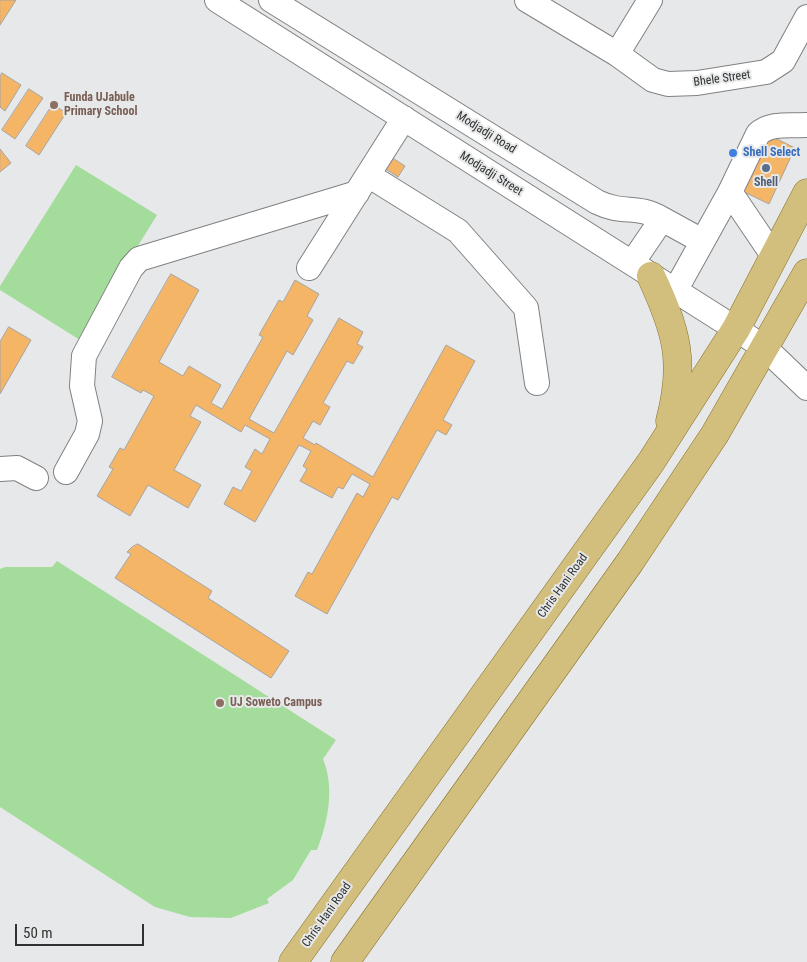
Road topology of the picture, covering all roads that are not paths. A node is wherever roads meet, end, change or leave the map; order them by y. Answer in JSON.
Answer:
{"nodes":[{"id":1,"x":217,"y":0,"type":"edge"},
{"id":2,"x":271,"y":0,"type":"edge"},
{"id":3,"x":527,"y":0,"type":"edge"},
{"id":4,"x":650,"y":0,"type":"edge"},
{"id":5,"x":807,"y":17,"type":"edge"},
{"id":6,"x":617,"y":54,"type":"junction"},
{"id":7,"x":404,"y":118,"type":"junction"},
{"id":8,"x":807,"y":125,"type":"edge"},
{"id":9,"x":362,"y":184,"type":"junction"},
{"id":10,"x":730,"y":192,"type":"junction"},
{"id":11,"x":807,"y":193,"type":"edge"},
{"id":12,"x":662,"y":220,"type":"junction"},
{"id":13,"x":702,"y":241,"type":"junction"},
{"id":14,"x":774,"y":257,"type":"junction"},
{"id":15,"x":309,"y":268,"type":"dead end"},
{"id":16,"x":642,"y":269,"type":"junction"},
{"id":17,"x":807,"y":273,"type":"edge"},
{"id":18,"x":675,"y":291,"type":"junction"},
{"id":19,"x":736,"y":329,"type":"junction"},
{"id":20,"x":765,"y":348,"type":"junction"},
{"id":21,"x":536,"y":383,"type":"dead end"},
{"id":22,"x":807,"y":388,"type":"edge"},
{"id":23,"x":666,"y":437,"type":"junction"},
{"id":24,"x":0,"y":469,"type":"edge"},
{"id":25,"x":66,"y":472,"type":"dead end"},
{"id":26,"x":36,"y":478,"type":"dead end"},
{"id":27,"x":294,"y":962,"type":"edge"},
{"id":28,"x":345,"y":962,"type":"edge"}],
"edges":[{"from":1,"to":7,"type":"street","name":"Modjadji Street"},
{"from":2,"to":12,"type":"street","name":"Modjadji Road"},
{"from":3,"to":6,"type":"street","name":"Bhele Street"},
{"from":4,"to":6,"type":"street"},
{"from":5,"to":6,"type":"street","name":"Bhele Street"},
{"from":7,"to":9,"type":"street"},
{"from":7,"to":16,"type":"street","name":"Modjadji Street"},
{"from":8,"to":10,"type":"street"},
{"from":9,"to":15,"type":"street"},
{"from":9,"to":21,"type":"street"},
{"from":9,"to":25,"type":"street"},
{"from":10,"to":13,"type":"street"},
{"from":10,"to":14,"type":"street"},
{"from":11,"to":14,"type":"main road","name":"Chris Hani Road"},
{"from":12,"to":13,"type":"street","name":"Modjadji Road"},
{"from":12,"to":16,"type":"street"},
{"from":13,"to":18,"type":"street"},
{"from":14,"to":19,"type":"main road","name":"Chris Hani Road"},
{"from":16,"to":18,"type":"street","name":"Modjadji Street"},
{"from":16,"to":23,"type":"main road"},
{"from":17,"to":20,"type":"main road"},
{"from":18,"to":19,"type":"street","name":"Modjadji Street"},
{"from":19,"to":20,"type":"street","name":"Modjadji Street"},
{"from":19,"to":23,"type":"main road","name":"Chris Hani Road"},
{"from":20,"to":22,"type":"street","name":"Modjadji Street"},
{"from":20,"to":28,"type":"main road"},
{"from":23,"to":27,"type":"main road","name":"Chris Hani Road"},
{"from":24,"to":26,"type":"street"}]}
